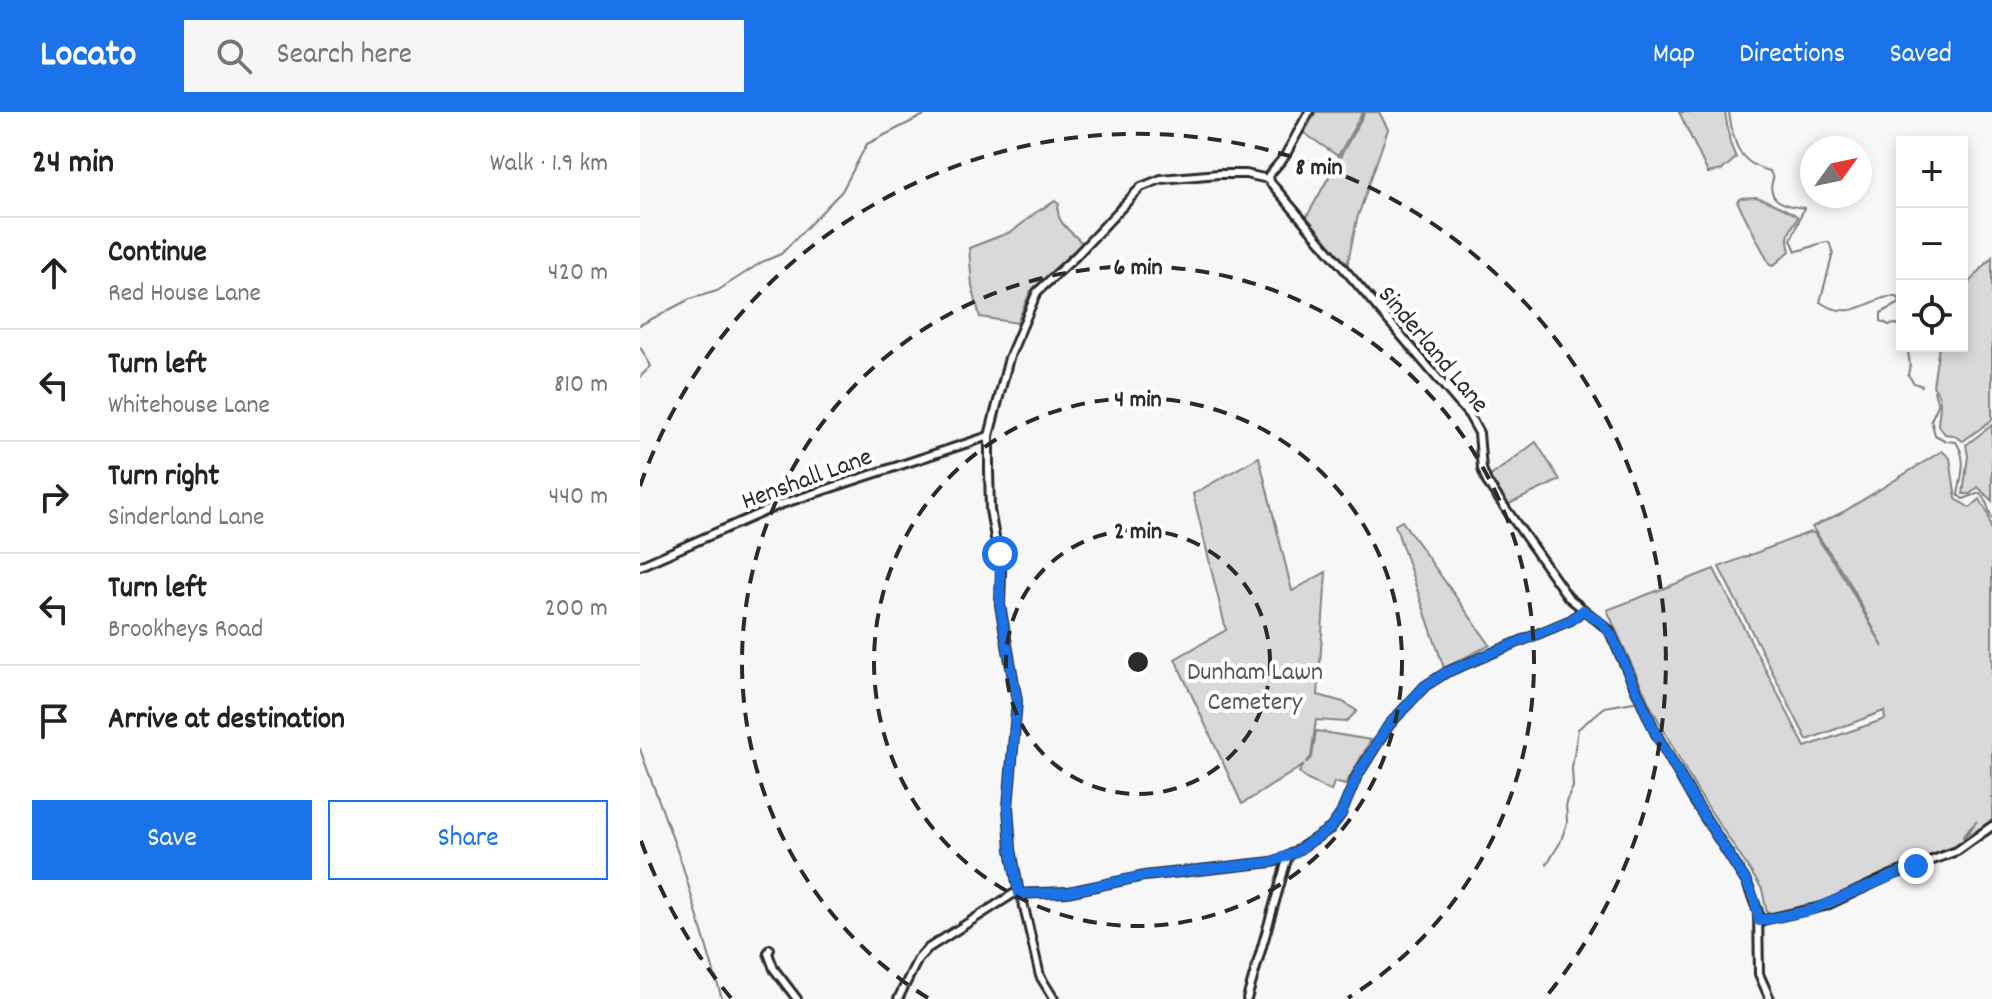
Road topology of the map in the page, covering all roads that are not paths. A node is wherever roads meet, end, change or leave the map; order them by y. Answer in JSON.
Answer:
{"nodes":[{"id":1,"x":1309,"y":112,"type":"edge"},
{"id":2,"x":1268,"y":179,"type":"junction"},
{"id":3,"x":989,"y":436,"type":"junction"},
{"id":4,"x":640,"y":566,"type":"edge"},
{"id":5,"x":1583,"y":610,"type":"junction"},
{"id":6,"x":1992,"y":826,"type":"edge"},
{"id":7,"x":1288,"y":856,"type":"junction"},
{"id":8,"x":1020,"y":894,"type":"junction"},
{"id":9,"x":1759,"y":921,"type":"junction"},
{"id":10,"x":770,"y":949,"type":"dead end"},
{"id":11,"x":797,"y":999,"type":"edge"},
{"id":12,"x":898,"y":999,"type":"edge"},
{"id":13,"x":1054,"y":999,"type":"edge"},
{"id":14,"x":1247,"y":999,"type":"edge"},
{"id":15,"x":1770,"y":999,"type":"edge"}],
"edges":[{"from":1,"to":2,"type":"street"},
{"from":2,"to":3,"type":"street"},
{"from":2,"to":5,"type":"street","name":"Sinderland Lane"},
{"from":3,"to":4,"type":"street","name":"Henshall Lane"},
{"from":3,"to":8,"type":"street"},
{"from":5,"to":7,"type":"street"},
{"from":5,"to":9,"type":"street","name":"Sinderland Lane"},
{"from":6,"to":9,"type":"street"},
{"from":7,"to":8,"type":"street"},
{"from":7,"to":14,"type":"street"},
{"from":8,"to":12,"type":"street"},
{"from":8,"to":13,"type":"street"},
{"from":9,"to":15,"type":"street","name":"Sinderland Lane"},
{"from":10,"to":11,"type":"street"}]}
